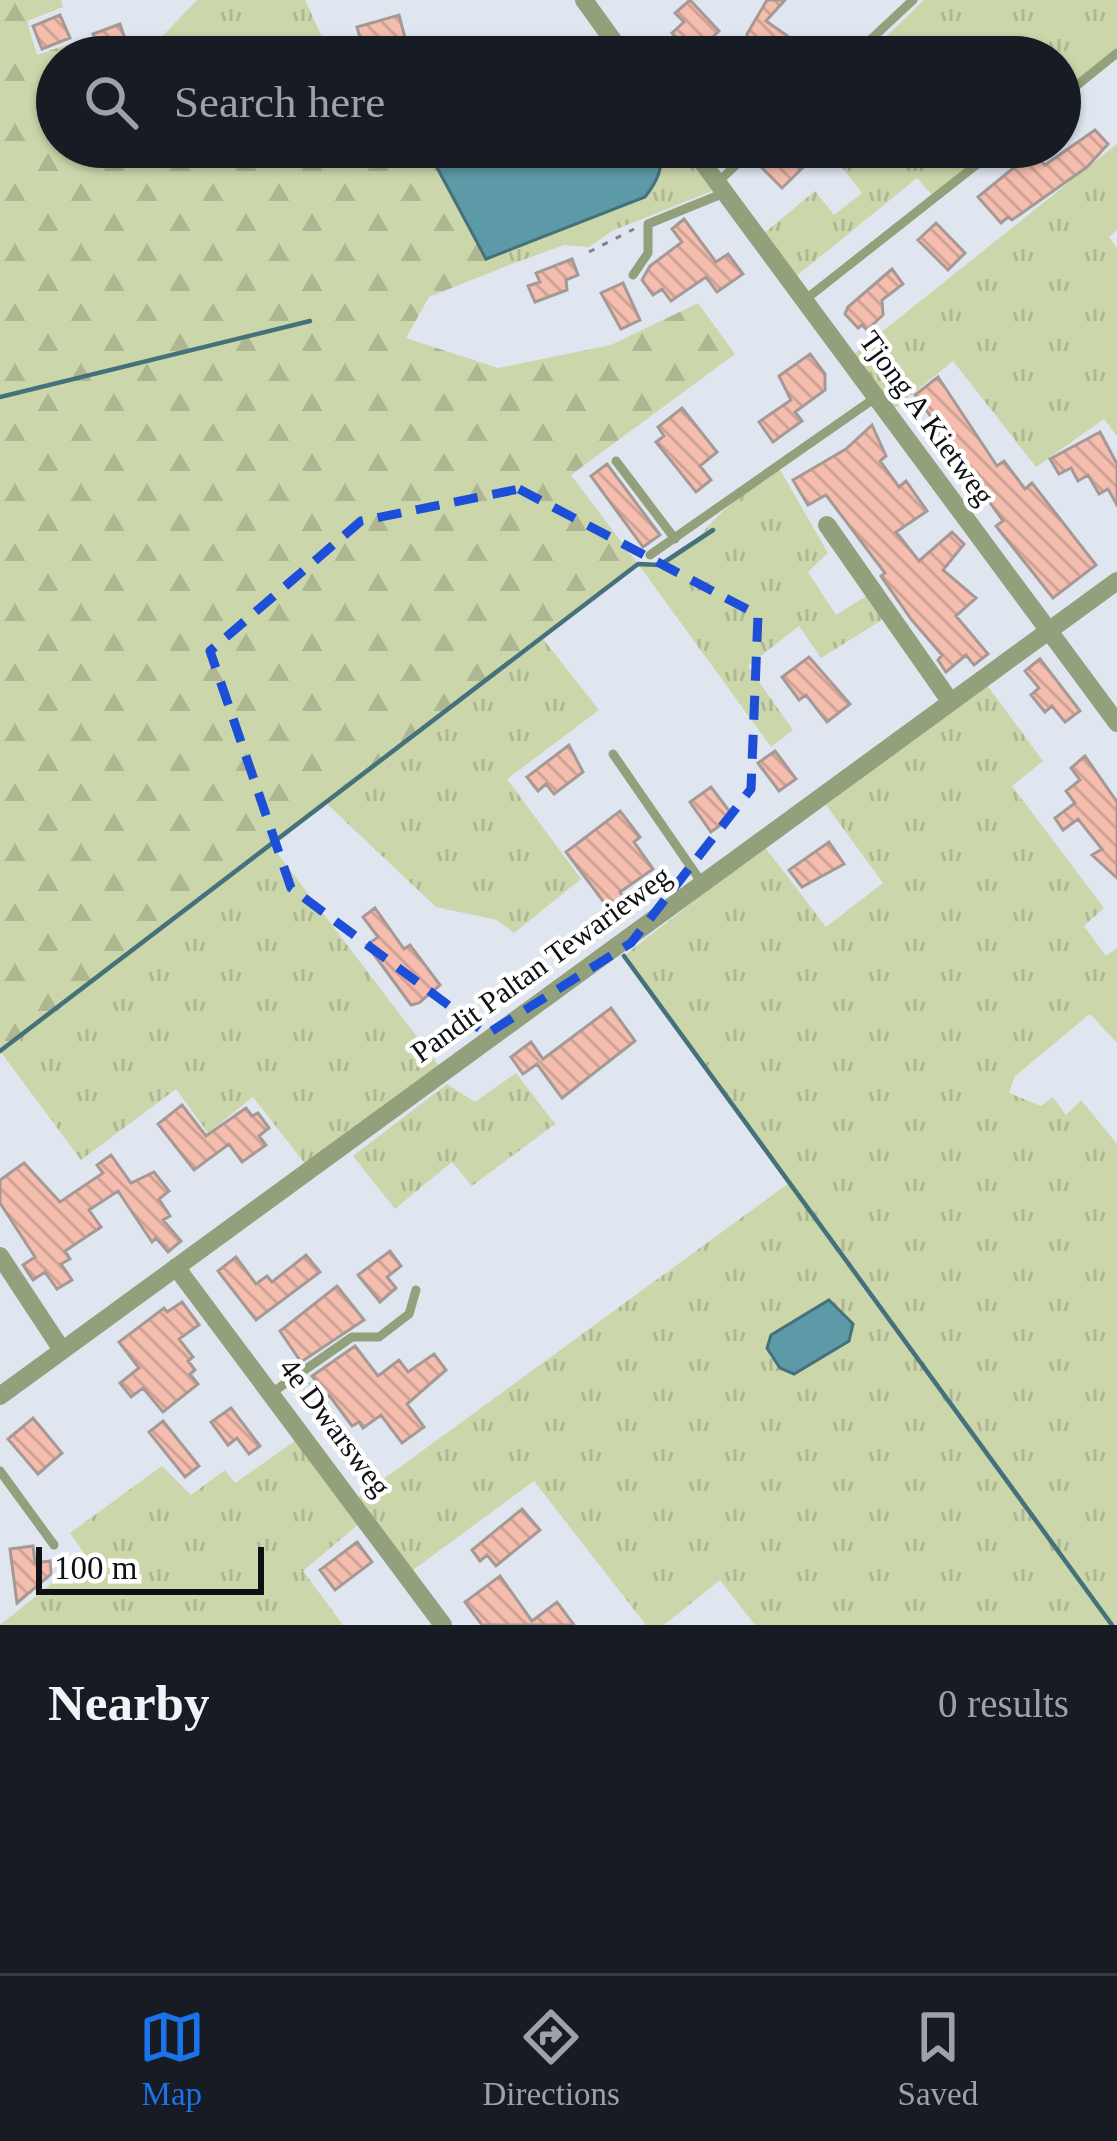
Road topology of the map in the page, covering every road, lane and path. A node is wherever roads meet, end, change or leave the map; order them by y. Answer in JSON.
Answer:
{"nodes":[{"id":1,"x":584,"y":0,"type":"edge"},
{"id":2,"x":913,"y":0,"type":"edge"},
{"id":3,"x":610,"y":36,"type":"edge"},
{"id":4,"x":874,"y":36,"type":"edge"},
{"id":5,"x":1117,"y":53,"type":"edge"},
{"id":6,"x":1081,"y":82,"type":"edge"},
{"id":7,"x":706,"y":168,"type":"edge"},
{"id":8,"x":737,"y":168,"type":"edge"},
{"id":9,"x":973,"y":168,"type":"edge"},
{"id":10,"x":720,"y":188,"type":"junction"},
{"id":11,"x":647,"y":224,"type":"junction"},
{"id":12,"x":589,"y":252,"type":"dead end"},
{"id":13,"x":633,"y":275,"type":"dead end"},
{"id":14,"x":803,"y":301,"type":"junction"},
{"id":15,"x":874,"y":398,"type":"junction"},
{"id":16,"x":616,"y":461,"type":"dead end"},
{"id":17,"x":826,"y":525,"type":"dead end"},
{"id":18,"x":675,"y":539,"type":"junction"},
{"id":19,"x":650,"y":555,"type":"dead end"},
{"id":20,"x":1117,"y":581,"type":"edge"},
{"id":21,"x":1047,"y":632,"type":"junction"},
{"id":22,"x":950,"y":701,"type":"junction"},
{"id":23,"x":1117,"y":723,"type":"edge"},
{"id":24,"x":613,"y":754,"type":"dead end"},
{"id":25,"x":702,"y":884,"type":"junction"},
{"id":26,"x":0,"y":1256,"type":"edge"},
{"id":27,"x":176,"y":1267,"type":"junction"},
{"id":28,"x":416,"y":1290,"type":"dead end"},
{"id":29,"x":62,"y":1350,"type":"junction"},
{"id":30,"x":273,"y":1392,"type":"junction"},
{"id":31,"x":0,"y":1396,"type":"edge"},
{"id":32,"x":0,"y":1472,"type":"edge"},
{"id":33,"x":54,"y":1545,"type":"dead end"},
{"id":34,"x":443,"y":1625,"type":"edge"}],
"edges":[{"from":1,"to":3,"type":"street"},
{"from":2,"to":4,"type":"lane"},
{"from":5,"to":6,"type":"lane"},
{"from":7,"to":10,"type":"street","name":"Tjong A Kietweg"},
{"from":8,"to":10,"type":"lane"},
{"from":9,"to":14,"type":"lane"},
{"from":10,"to":11,"type":"lane"},
{"from":10,"to":14,"type":"street","name":"Tjong A Kietweg"},
{"from":11,"to":12,"type":"path"},
{"from":11,"to":13,"type":"lane"},
{"from":14,"to":15,"type":"street","name":"Tjong A Kietweg"},
{"from":15,"to":18,"type":"lane"},
{"from":15,"to":21,"type":"street","name":"Tjong A Kietweg"},
{"from":16,"to":18,"type":"lane"},
{"from":17,"to":22,"type":"street"},
{"from":18,"to":19,"type":"lane"},
{"from":20,"to":21,"type":"street","name":"Pandit Paltan Tewarieweg"},
{"from":21,"to":22,"type":"street","name":"Pandit Paltan Tewarieweg"},
{"from":21,"to":23,"type":"street","name":"Tjong A Kietweg"},
{"from":22,"to":25,"type":"street","name":"Pandit Paltan Tewarieweg"},
{"from":24,"to":25,"type":"lane"},
{"from":25,"to":27,"type":"street","name":"Pandit Paltan Tewarieweg"},
{"from":26,"to":29,"type":"street"},
{"from":27,"to":29,"type":"street","name":"Pandit Paltan Tewarieweg"},
{"from":27,"to":30,"type":"street","name":"4e Dwarsweg"},
{"from":28,"to":30,"type":"lane"},
{"from":29,"to":31,"type":"street","name":"Pandit Paltan Tewarieweg"},
{"from":30,"to":34,"type":"street","name":"4e Dwarsweg"},
{"from":32,"to":33,"type":"lane"}]}
